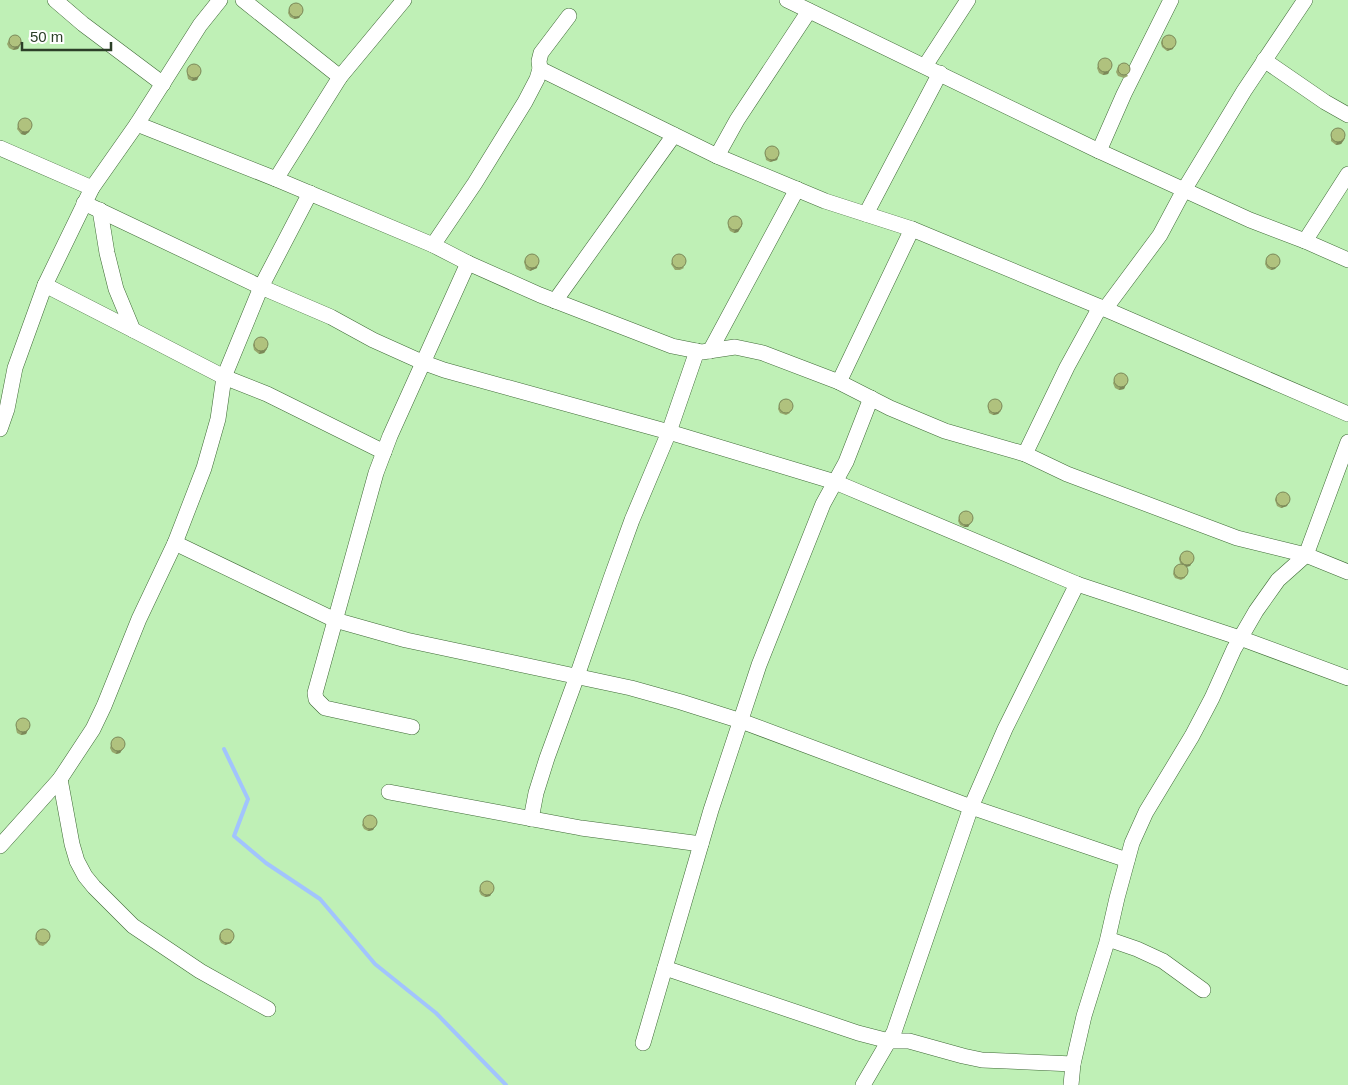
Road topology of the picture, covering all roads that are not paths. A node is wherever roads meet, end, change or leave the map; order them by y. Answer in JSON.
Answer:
{"nodes":[{"id":1,"x":55,"y":0,"type":"edge"},
{"id":2,"x":220,"y":0,"type":"edge"},
{"id":3,"x":242,"y":0,"type":"edge"},
{"id":4,"x":404,"y":0,"type":"edge"},
{"id":5,"x":788,"y":0,"type":"edge"},
{"id":6,"x":968,"y":0,"type":"edge"},
{"id":7,"x":1171,"y":0,"type":"edge"},
{"id":8,"x":1305,"y":0,"type":"edge"},
{"id":9,"x":809,"y":11,"type":"junction"},
{"id":10,"x":569,"y":16,"type":"dead end"},
{"id":11,"x":1264,"y":60,"type":"junction"},
{"id":12,"x":925,"y":66,"type":"junction"},
{"id":13,"x":540,"y":69,"type":"junction"},
{"id":14,"x":940,"y":73,"type":"junction"},
{"id":15,"x":340,"y":77,"type":"junction"},
{"id":16,"x":163,"y":84,"type":"junction"},
{"id":17,"x":1348,"y":115,"type":"edge"},
{"id":18,"x":137,"y":124,"type":"junction"},
{"id":19,"x":674,"y":135,"type":"junction"},
{"id":20,"x":0,"y":148,"type":"edge"},
{"id":21,"x":1099,"y":151,"type":"junction"},
{"id":22,"x":717,"y":156,"type":"junction"},
{"id":23,"x":1348,"y":174,"type":"edge"},
{"id":24,"x":276,"y":179,"type":"junction"},
{"id":25,"x":92,"y":188,"type":"junction"},
{"id":26,"x":797,"y":188,"type":"junction"},
{"id":27,"x":1184,"y":190,"type":"junction"},
{"id":28,"x":310,"y":193,"type":"junction"},
{"id":29,"x":84,"y":203,"type":"junction"},
{"id":30,"x":100,"y":210,"type":"junction"},
{"id":31,"x":866,"y":214,"type":"junction"},
{"id":32,"x":912,"y":229,"type":"junction"},
{"id":33,"x":1305,"y":241,"type":"junction"},
{"id":34,"x":433,"y":245,"type":"junction"},
{"id":35,"x":1348,"y":260,"type":"edge"},
{"id":36,"x":468,"y":262,"type":"junction"},
{"id":37,"x":45,"y":285,"type":"junction"},
{"id":38,"x":261,"y":287,"type":"junction"},
{"id":39,"x":555,"y":301,"type":"junction"},
{"id":40,"x":1103,"y":308,"type":"junction"},
{"id":41,"x":133,"y":330,"type":"junction"},
{"id":42,"x":704,"y":351,"type":"junction"},
{"id":43,"x":422,"y":362,"type":"junction"},
{"id":44,"x":224,"y":377,"type":"junction"},
{"id":45,"x":839,"y":382,"type":"junction"},
{"id":46,"x":871,"y":398,"type":"junction"},
{"id":47,"x":1348,"y":414,"type":"edge"},
{"id":48,"x":0,"y":429,"type":"edge"},
{"id":49,"x":669,"y":432,"type":"junction"},
{"id":50,"x":1348,"y":442,"type":"edge"},
{"id":51,"x":384,"y":452,"type":"junction"},
{"id":52,"x":1025,"y":454,"type":"junction"},
{"id":53,"x":835,"y":482,"type":"junction"},
{"id":54,"x":175,"y":543,"type":"junction"},
{"id":55,"x":1306,"y":555,"type":"junction"},
{"id":56,"x":1348,"y":572,"type":"edge"},
{"id":57,"x":1077,"y":584,"type":"junction"},
{"id":58,"x":336,"y":620,"type":"junction"},
{"id":59,"x":1240,"y":638,"type":"junction"},
{"id":60,"x":577,"y":676,"type":"junction"},
{"id":61,"x":1348,"y":678,"type":"edge"},
{"id":62,"x":742,"y":721,"type":"junction"},
{"id":63,"x":412,"y":728,"type":"dead end"},
{"id":64,"x":60,"y":779,"type":"junction"},
{"id":65,"x":389,"y":792,"type":"dead end"},
{"id":66,"x":971,"y":807,"type":"junction"},
{"id":67,"x":531,"y":818,"type":"junction"},
{"id":68,"x":701,"y":844,"type":"junction"},
{"id":69,"x":0,"y":846,"type":"edge"},
{"id":70,"x":1127,"y":860,"type":"junction"},
{"id":71,"x":1108,"y":939,"type":"junction"},
{"id":72,"x":665,"y":968,"type":"junction"},
{"id":73,"x":1203,"y":990,"type":"dead end"},
{"id":74,"x":268,"y":1009,"type":"dead end"},
{"id":75,"x":889,"y":1041,"type":"junction"},
{"id":76,"x":643,"y":1043,"type":"dead end"},
{"id":77,"x":1073,"y":1064,"type":"junction"},
{"id":78,"x":1073,"y":1084,"type":"edge"},
{"id":79,"x":863,"y":1085,"type":"edge"}],
"edges":[{"from":1,"to":16,"type":"street"},
{"from":2,"to":16,"type":"street"},
{"from":3,"to":15,"type":"street"},
{"from":4,"to":15,"type":"street"},
{"from":5,"to":9,"type":"street"},
{"from":6,"to":12,"type":"street"},
{"from":7,"to":21,"type":"street"},
{"from":8,"to":11,"type":"street"},
{"from":9,"to":12,"type":"street"},
{"from":9,"to":22,"type":"street"},
{"from":10,"to":13,"type":"street"},
{"from":11,"to":17,"type":"street"},
{"from":11,"to":27,"type":"street"},
{"from":12,"to":14,"type":"street"},
{"from":13,"to":19,"type":"street"},
{"from":13,"to":34,"type":"street"},
{"from":14,"to":21,"type":"street"},
{"from":14,"to":31,"type":"street"},
{"from":15,"to":24,"type":"street"},
{"from":16,"to":18,"type":"street"},
{"from":18,"to":24,"type":"street"},
{"from":18,"to":25,"type":"street"},
{"from":19,"to":22,"type":"street"},
{"from":19,"to":39,"type":"street"},
{"from":20,"to":25,"type":"street"},
{"from":21,"to":27,"type":"street"},
{"from":22,"to":26,"type":"street"},
{"from":23,"to":33,"type":"street"},
{"from":24,"to":28,"type":"street"},
{"from":25,"to":29,"type":"street"},
{"from":26,"to":31,"type":"street"},
{"from":26,"to":42,"type":"street"},
{"from":27,"to":33,"type":"street"},
{"from":27,"to":40,"type":"street"},
{"from":28,"to":34,"type":"street"},
{"from":28,"to":38,"type":"street"},
{"from":29,"to":30,"type":"street"},
{"from":29,"to":37,"type":"street"},
{"from":30,"to":38,"type":"street"},
{"from":30,"to":41,"type":"street"},
{"from":31,"to":32,"type":"street"},
{"from":32,"to":40,"type":"street"},
{"from":32,"to":45,"type":"street"},
{"from":33,"to":35,"type":"street"},
{"from":34,"to":36,"type":"street"},
{"from":36,"to":39,"type":"street"},
{"from":36,"to":43,"type":"street"},
{"from":37,"to":41,"type":"street"},
{"from":37,"to":48,"type":"street"},
{"from":38,"to":43,"type":"street"},
{"from":38,"to":44,"type":"street"},
{"from":39,"to":42,"type":"street"},
{"from":40,"to":47,"type":"street"},
{"from":40,"to":52,"type":"street"},
{"from":41,"to":44,"type":"street"},
{"from":42,"to":45,"type":"street"},
{"from":42,"to":49,"type":"street"},
{"from":43,"to":49,"type":"street"},
{"from":43,"to":51,"type":"street"},
{"from":44,"to":51,"type":"street"},
{"from":44,"to":54,"type":"street"},
{"from":45,"to":46,"type":"street"},
{"from":46,"to":52,"type":"street"},
{"from":46,"to":53,"type":"street"},
{"from":49,"to":53,"type":"street"},
{"from":49,"to":60,"type":"street"},
{"from":50,"to":55,"type":"street"},
{"from":51,"to":58,"type":"street"},
{"from":52,"to":55,"type":"street"},
{"from":53,"to":57,"type":"street"},
{"from":53,"to":62,"type":"street"},
{"from":54,"to":58,"type":"street"},
{"from":54,"to":64,"type":"street"},
{"from":55,"to":56,"type":"street"},
{"from":55,"to":59,"type":"street"},
{"from":57,"to":59,"type":"street"},
{"from":57,"to":66,"type":"street"},
{"from":58,"to":60,"type":"street"},
{"from":58,"to":63,"type":"street"},
{"from":59,"to":61,"type":"street"},
{"from":59,"to":70,"type":"street"},
{"from":60,"to":62,"type":"street"},
{"from":60,"to":67,"type":"street"},
{"from":62,"to":66,"type":"street"},
{"from":62,"to":68,"type":"street"},
{"from":64,"to":69,"type":"street"},
{"from":64,"to":74,"type":"street"},
{"from":65,"to":67,"type":"street"},
{"from":66,"to":70,"type":"street"},
{"from":66,"to":75,"type":"street"},
{"from":67,"to":68,"type":"street"},
{"from":68,"to":72,"type":"street"},
{"from":70,"to":71,"type":"street"},
{"from":71,"to":73,"type":"street"},
{"from":71,"to":77,"type":"street"},
{"from":72,"to":75,"type":"street"},
{"from":72,"to":76,"type":"street"},
{"from":75,"to":77,"type":"street"},
{"from":75,"to":79,"type":"street"},
{"from":77,"to":78,"type":"street"}]}
